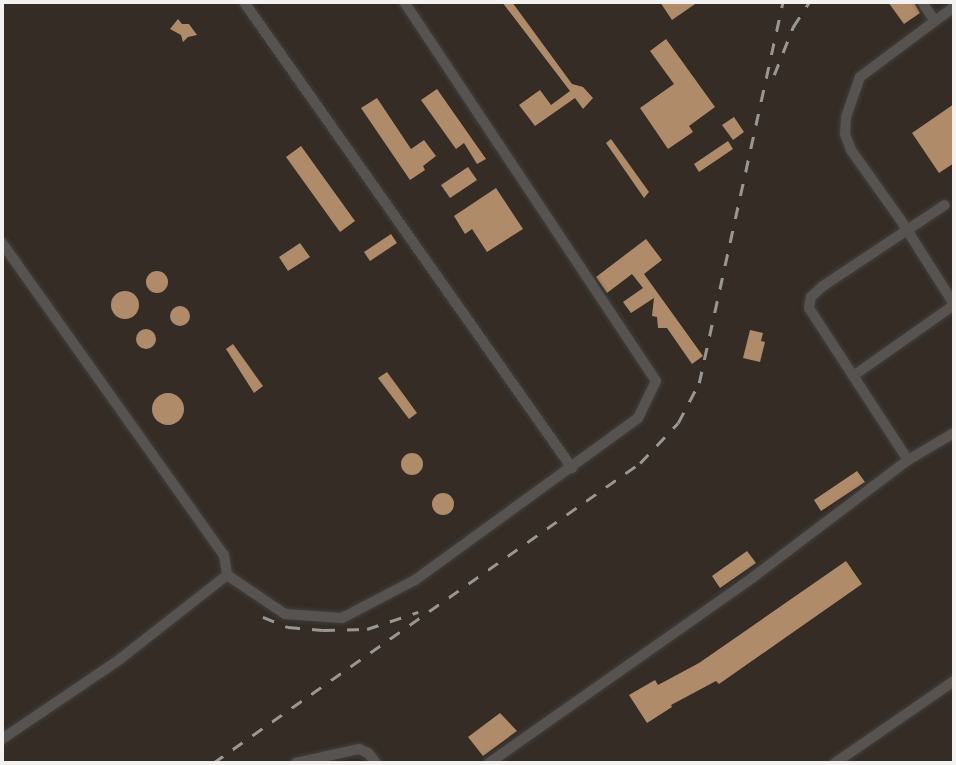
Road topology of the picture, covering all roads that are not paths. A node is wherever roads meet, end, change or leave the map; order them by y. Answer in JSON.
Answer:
{"nodes":[{"id":1,"x":244,"y":2,"type":"edge"},
{"id":2,"x":404,"y":2,"type":"edge"},
{"id":3,"x":922,"y":2,"type":"edge"},
{"id":4,"x":954,"y":7,"type":"edge"},
{"id":5,"x":935,"y":21,"type":"junction"},
{"id":6,"x":945,"y":205,"type":"dead end"},
{"id":7,"x":907,"y":229,"type":"junction"},
{"id":8,"x":2,"y":243,"type":"edge"},
{"id":9,"x":954,"y":304,"type":"edge"},
{"id":10,"x":853,"y":376,"type":"junction"},
{"id":11,"x":954,"y":433,"type":"edge"},
{"id":12,"x":908,"y":460,"type":"junction"},
{"id":13,"x":572,"y":468,"type":"junction"},
{"id":14,"x":227,"y":575,"type":"junction"},
{"id":15,"x":954,"y":681,"type":"edge"},
{"id":16,"x":2,"y":739,"type":"edge"},
{"id":17,"x":296,"y":763,"type":"edge"},
{"id":18,"x":376,"y":763,"type":"edge"},
{"id":19,"x":489,"y":763,"type":"edge"},
{"id":20,"x":835,"y":763,"type":"edge"}],
"edges":[{"from":1,"to":13,"type":"street"},
{"from":2,"to":13,"type":"street"},
{"from":3,"to":5,"type":"street"},
{"from":4,"to":5,"type":"street"},
{"from":5,"to":7,"type":"street"},
{"from":6,"to":7,"type":"street"},
{"from":7,"to":9,"type":"street"},
{"from":7,"to":10,"type":"street"},
{"from":8,"to":14,"type":"street"},
{"from":9,"to":10,"type":"street"},
{"from":10,"to":12,"type":"street"},
{"from":11,"to":12,"type":"street"},
{"from":12,"to":19,"type":"street"},
{"from":13,"to":14,"type":"street"},
{"from":14,"to":16,"type":"street"},
{"from":15,"to":20,"type":"street"},
{"from":17,"to":18,"type":"street"}]}
